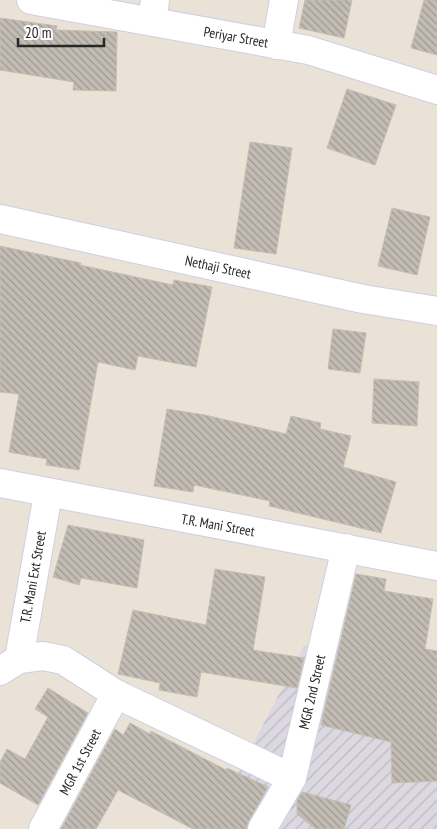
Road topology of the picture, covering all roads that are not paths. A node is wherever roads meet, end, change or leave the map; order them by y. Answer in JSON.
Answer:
{"nodes":[{"id":1,"x":31,"y":0,"type":"edge"},
{"id":2,"x":284,"y":0,"type":"edge"},
{"id":3,"x":154,"y":11,"type":"edge"},
{"id":4,"x":276,"y":45,"type":"junction"},
{"id":5,"x":437,"y":90,"type":"edge"},
{"id":6,"x":0,"y":219,"type":"edge"},
{"id":7,"x":437,"y":311,"type":"edge"},
{"id":8,"x":0,"y":483,"type":"edge"},
{"id":9,"x":48,"y":494,"type":"junction"},
{"id":10,"x":346,"y":548,"type":"junction"},
{"id":11,"x":437,"y":566,"type":"edge"},
{"id":12,"x":10,"y":665,"type":"edge"},
{"id":13,"x":116,"y":694,"type":"junction"},
{"id":14,"x":292,"y":778,"type":"junction"},
{"id":15,"x":44,"y":829,"type":"edge"},
{"id":16,"x":262,"y":829,"type":"edge"}],
"edges":[{"from":1,"to":3,"type":"street","name":"Periyar Street"},
{"from":2,"to":4,"type":"street"},
{"from":3,"to":4,"type":"street","name":"Periyar Street"},
{"from":4,"to":5,"type":"street","name":"Periyar Street"},
{"from":6,"to":7,"type":"street","name":"Nethaji Street"},
{"from":8,"to":9,"type":"street","name":"T.R. Mani Street"},
{"from":9,"to":10,"type":"street","name":"T.R. Mani Street"},
{"from":9,"to":12,"type":"street","name":"T.R. Mani Ext Street"},
{"from":10,"to":11,"type":"street","name":"T.R. Mani Street"},
{"from":10,"to":14,"type":"street","name":"MGR 2nd Street"},
{"from":12,"to":13,"type":"street"},
{"from":13,"to":14,"type":"street"},
{"from":13,"to":15,"type":"street","name":"MGR 1st Street"},
{"from":14,"to":16,"type":"street","name":"MGR 2nd Street"}]}
